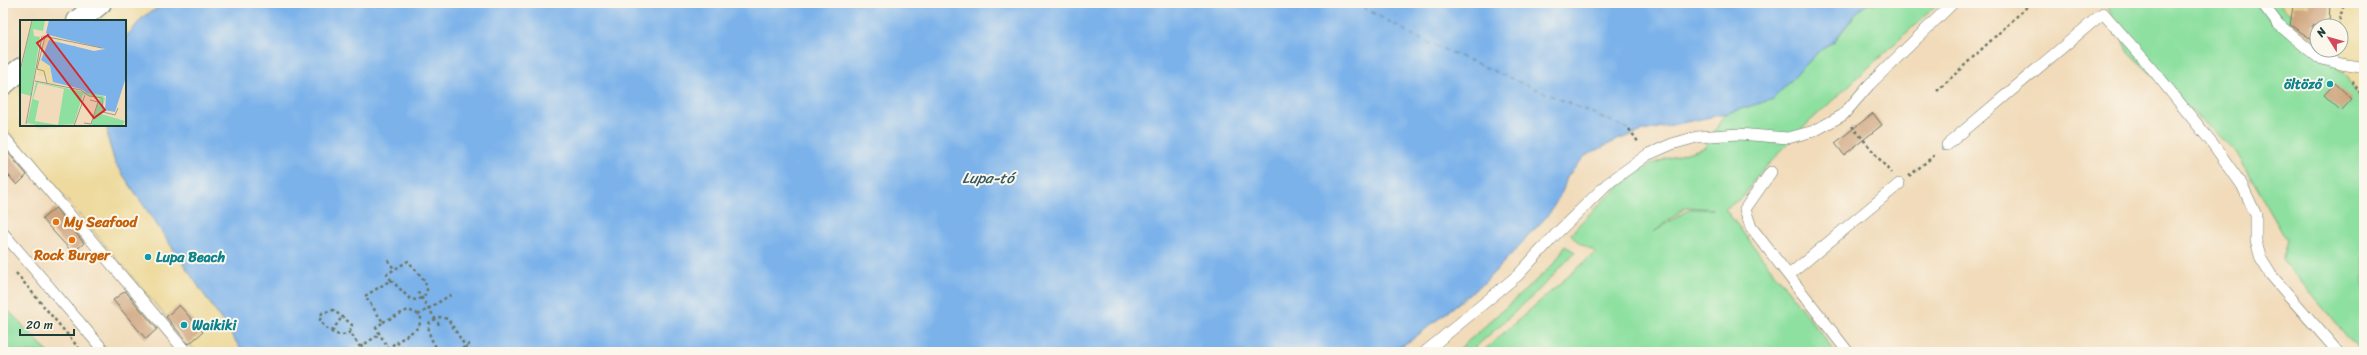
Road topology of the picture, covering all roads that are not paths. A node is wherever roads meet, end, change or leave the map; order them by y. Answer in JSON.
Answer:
{"nodes":[{"id":1,"x":100,"y":3,"type":"edge"},
{"id":2,"x":1953,"y":3,"type":"edge"},
{"id":3,"x":2262,"y":3,"type":"edge"},
{"id":4,"x":79,"y":20,"type":"edge"},
{"id":5,"x":2364,"y":66,"type":"edge"},
{"id":6,"x":20,"y":70,"type":"edge"},
{"id":7,"x":3,"y":84,"type":"edge"},
{"id":8,"x":3,"y":136,"type":"edge"},
{"id":9,"x":1947,"y":145,"type":"road end"},
{"id":10,"x":1771,"y":172,"type":"dead end"},
{"id":11,"x":1899,"y":184,"type":"road end"},
{"id":12,"x":3,"y":232,"type":"edge"},
{"id":13,"x":1789,"y":275,"type":"junction"},
{"id":14,"x":106,"y":352,"type":"edge"},
{"id":15,"x":186,"y":352,"type":"edge"},
{"id":16,"x":1425,"y":352,"type":"edge"},
{"id":17,"x":1848,"y":352,"type":"edge"},
{"id":18,"x":2338,"y":352,"type":"edge"}],
"edges":[{"from":1,"to":4,"type":"street"},
{"from":2,"to":16,"type":"lane"},
{"from":3,"to":5,"type":"lane"},
{"from":6,"to":7,"type":"street"},
{"from":8,"to":15,"type":"lane"},
{"from":9,"to":18,"type":"lane"},
{"from":10,"to":13,"type":"lane"},
{"from":11,"to":13,"type":"lane"},
{"from":12,"to":14,"type":"lane"},
{"from":13,"to":17,"type":"lane"}]}
